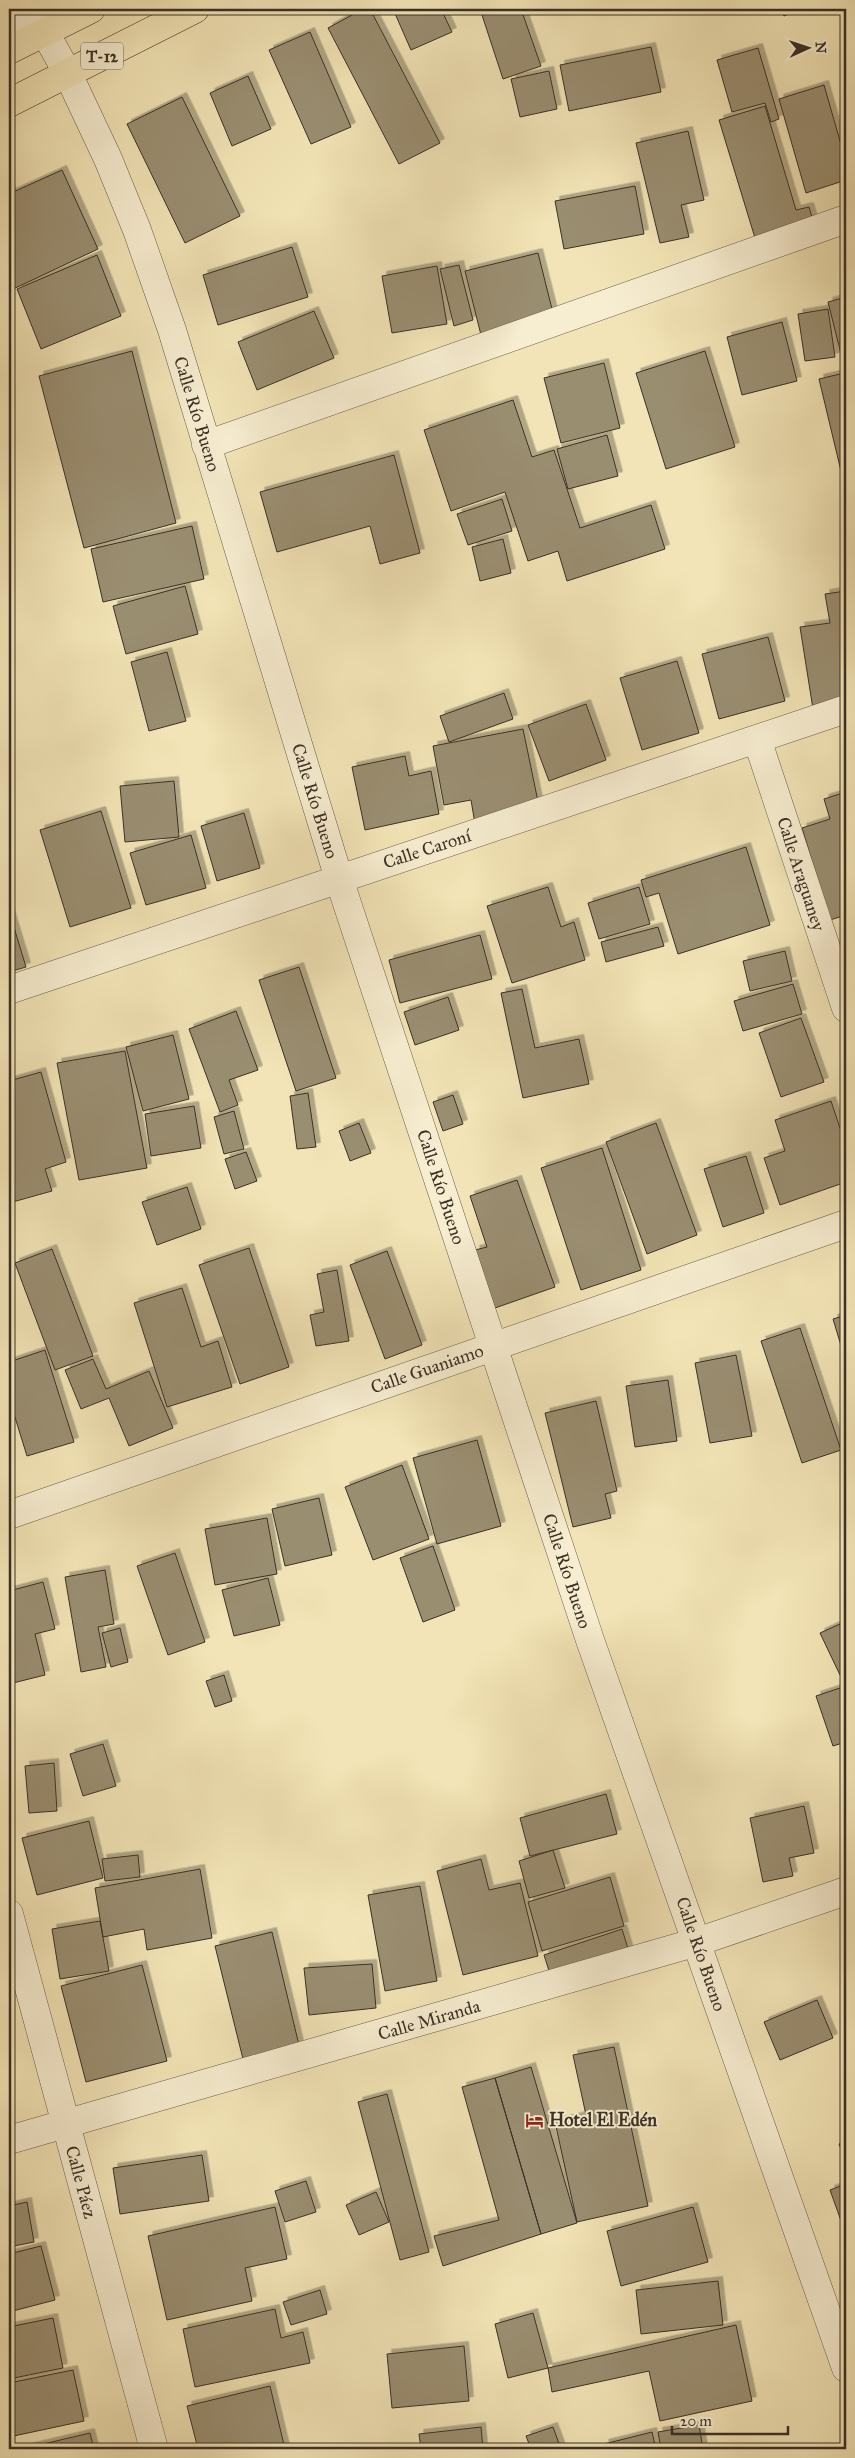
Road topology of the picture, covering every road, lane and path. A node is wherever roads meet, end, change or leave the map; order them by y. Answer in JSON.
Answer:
{"nodes":[{"id":1,"x":32,"y":9,"type":"edge"},
{"id":2,"x":91,"y":9,"type":"edge"},
{"id":3,"x":195,"y":9,"type":"edge"},
{"id":4,"x":9,"y":15,"type":"edge"},
{"id":5,"x":45,"y":32,"type":"junction"},
{"id":6,"x":9,"y":50,"type":"edge"},
{"id":7,"x":68,"y":74,"type":"junction"},
{"id":8,"x":9,"y":103,"type":"edge"},
{"id":9,"x":846,"y":220,"type":"edge"},
{"id":10,"x":206,"y":445,"type":"junction"},
{"id":11,"x":846,"y":709,"type":"edge"},
{"id":12,"x":757,"y":739,"type":"junction"},
{"id":13,"x":339,"y":879,"type":"junction"},
{"id":14,"x":9,"y":990,"type":"edge"},
{"id":15,"x":846,"y":1008,"type":"edge"},
{"id":16,"x":846,"y":1224,"type":"edge"},
{"id":17,"x":494,"y":1346,"type":"junction"},
{"id":18,"x":9,"y":1515,"type":"edge"},
{"id":19,"x":846,"y":1891,"type":"edge"},
{"id":20,"x":9,"y":1914,"type":"edge"},
{"id":21,"x":697,"y":1942,"type":"junction"},
{"id":22,"x":66,"y":2126,"type":"junction"},
{"id":23,"x":9,"y":2140,"type":"edge"},
{"id":24,"x":846,"y":2368,"type":"edge"},
{"id":25,"x":154,"y":2449,"type":"edge"}],
"edges":[{"from":1,"to":5,"type":"street","name":"Calle Río Bueno"},
{"from":2,"to":5,"type":"highway","number":"T-12"},
{"from":3,"to":7,"type":"highway","number":"T-12"},
{"from":4,"to":5,"type":"street"},
{"from":5,"to":6,"type":"highway","number":"T-12"},
{"from":5,"to":7,"type":"street","name":"Calle Río Bueno"},
{"from":7,"to":8,"type":"highway","number":"T-12"},
{"from":7,"to":10,"type":"street","name":"Calle Río Bueno"},
{"from":9,"to":10,"type":"street"},
{"from":10,"to":13,"type":"street","name":"Calle Río Bueno"},
{"from":11,"to":12,"type":"street","name":"Calle Caroní"},
{"from":12,"to":13,"type":"street","name":"Calle Caroní"},
{"from":12,"to":15,"type":"street","name":"Calle Araguaney"},
{"from":13,"to":14,"type":"street","name":"Calle Caroní"},
{"from":13,"to":17,"type":"street","name":"Calle Río Bueno"},
{"from":16,"to":17,"type":"street","name":"Calle Guaniamo"},
{"from":17,"to":18,"type":"street","name":"Calle Guaniamo"},
{"from":17,"to":21,"type":"street","name":"Calle Río Bueno"},
{"from":19,"to":21,"type":"street","name":"Calle Miranda"},
{"from":20,"to":22,"type":"street","name":"Calle Páez"},
{"from":21,"to":22,"type":"street","name":"Calle Miranda"},
{"from":21,"to":24,"type":"street","name":"Calle Río Bueno"},
{"from":22,"to":23,"type":"street","name":"Calle Miranda"},
{"from":22,"to":25,"type":"street","name":"Calle Páez"}]}
